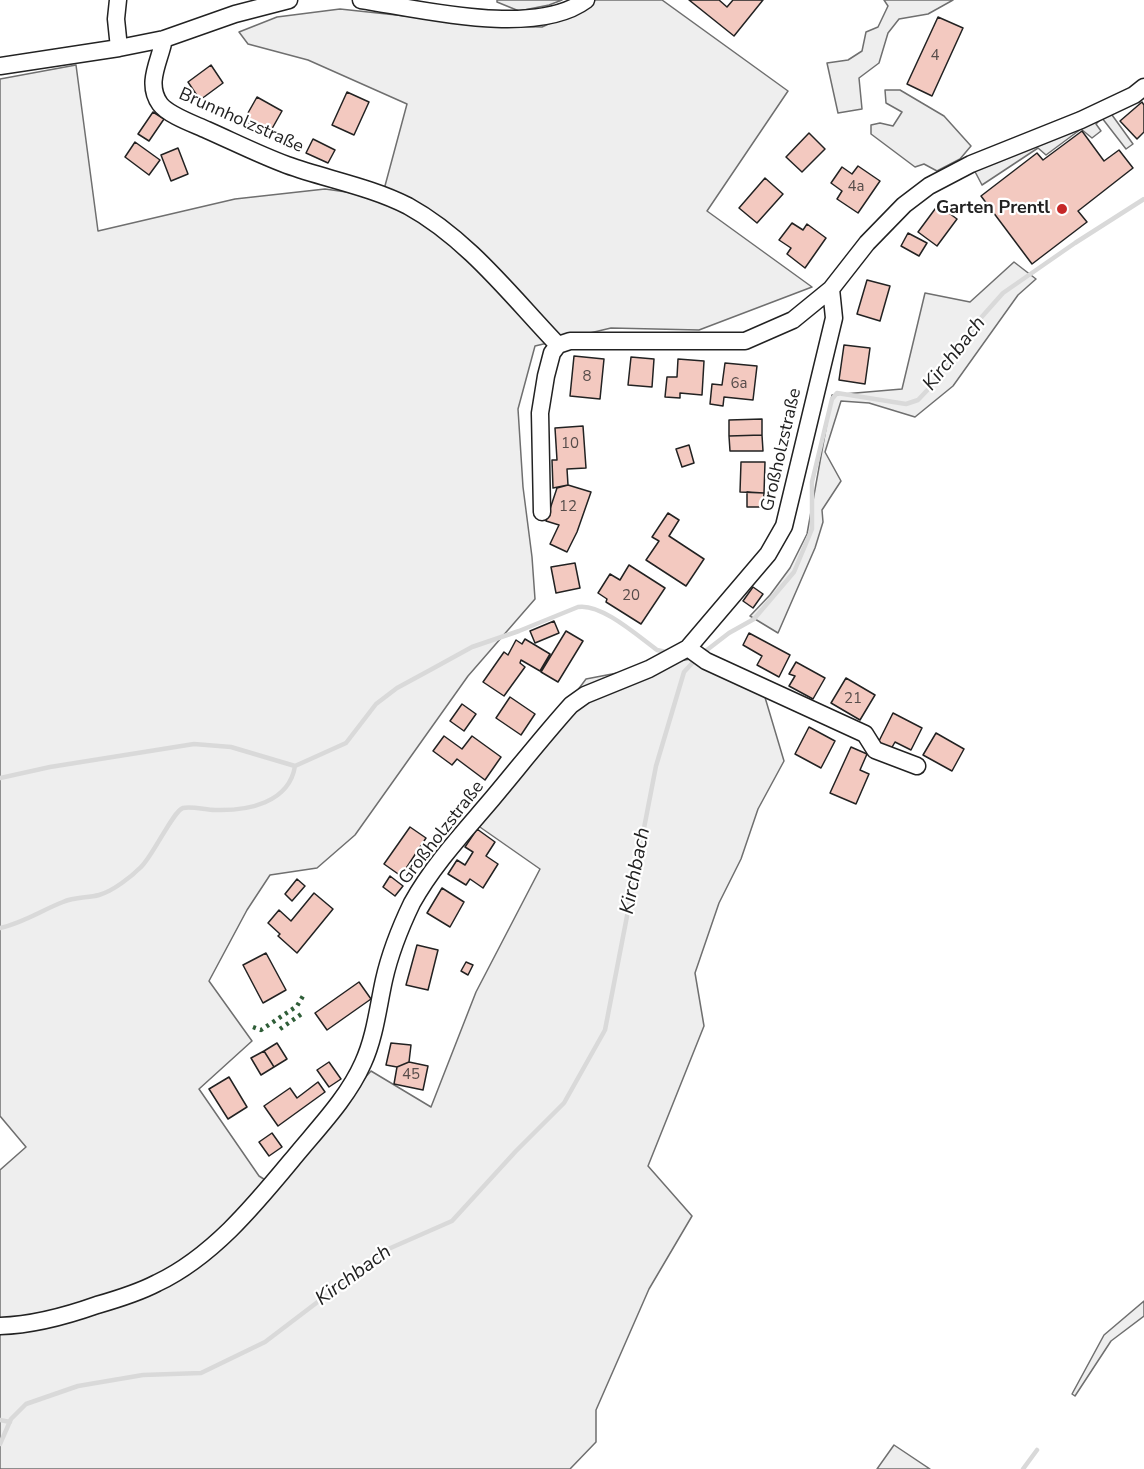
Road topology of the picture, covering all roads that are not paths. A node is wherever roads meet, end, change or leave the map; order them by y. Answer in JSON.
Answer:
{"nodes":[{"id":1,"x":118,"y":0,"type":"edge"},
{"id":2,"x":289,"y":0,"type":"edge"},
{"id":3,"x":361,"y":0,"type":"edge"},
{"id":4,"x":586,"y":0,"type":"edge"},
{"id":5,"x":164,"y":39,"type":"junction"},
{"id":6,"x":119,"y":48,"type":"junction"},
{"id":7,"x":0,"y":66,"type":"edge"},
{"id":8,"x":1144,"y":87,"type":"edge"},
{"id":9,"x":831,"y":288,"type":"junction"},
{"id":10,"x":558,"y":345,"type":"junction"},
{"id":11,"x":542,"y":512,"type":"dead end"},
{"id":12,"x":688,"y":648,"type":"junction"},
{"id":13,"x":917,"y":766,"type":"dead end"},
{"id":14,"x":0,"y":1326,"type":"edge"}],
"edges":[{"from":1,"to":6,"type":"street"},
{"from":2,"to":5,"type":"street"},
{"from":3,"to":4,"type":"street"},
{"from":5,"to":6,"type":"street"},
{"from":5,"to":10,"type":"street","name":"Brunnholzstraße"},
{"from":6,"to":7,"type":"street"},
{"from":8,"to":9,"type":"street"},
{"from":9,"to":10,"type":"street"},
{"from":9,"to":12,"type":"street","name":"Großholzstraße"},
{"from":10,"to":11,"type":"street"},
{"from":12,"to":13,"type":"street"},
{"from":12,"to":14,"type":"street","name":"Großholzstraße"}]}
